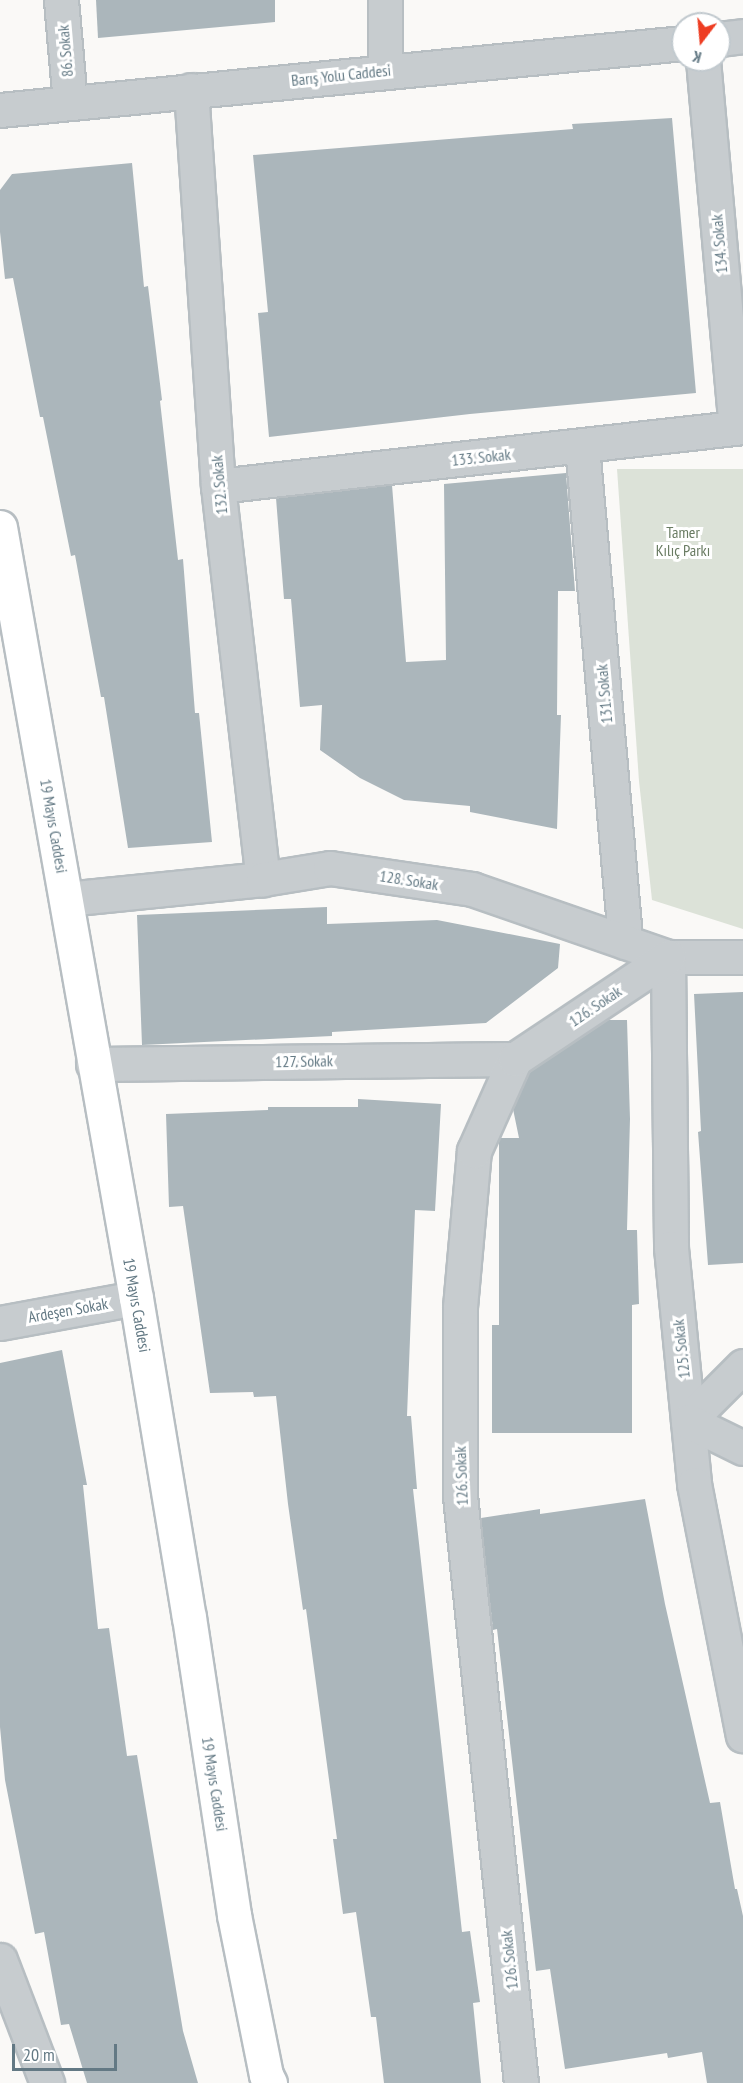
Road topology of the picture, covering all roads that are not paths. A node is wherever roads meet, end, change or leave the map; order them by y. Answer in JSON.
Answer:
{"nodes":[{"id":1,"x":60,"y":0,"type":"edge"},
{"id":2,"x":385,"y":0,"type":"edge"},
{"id":3,"x":671,"y":43,"type":"edge"},
{"id":4,"x":385,"y":71,"type":"junction"},
{"id":5,"x":704,"y":72,"type":"edge"},
{"id":6,"x":192,"y":90,"type":"junction"},
{"id":7,"x":70,"y":103,"type":"junction"},
{"id":8,"x":0,"y":110,"type":"edge"},
{"id":9,"x":739,"y":428,"type":"edge"},
{"id":10,"x":582,"y":446,"type":"junction"},
{"id":11,"x":218,"y":486,"type":"junction"},
{"id":12,"x":1,"y":539,"type":"edge"},
{"id":13,"x":263,"y":879,"type":"junction"},
{"id":14,"x":66,"y":899,"type":"junction"},
{"id":15,"x":625,"y":942,"type":"junction"},
{"id":16,"x":668,"y":957,"type":"junction"},
{"id":17,"x":743,"y":957,"type":"edge"},
{"id":18,"x":515,"y":1059,"type":"junction"},
{"id":19,"x":93,"y":1064,"type":"junction"},
{"id":20,"x":136,"y":1298,"type":"junction"},
{"id":21,"x":0,"y":1323,"type":"edge"},
{"id":22,"x":743,"y":1366,"type":"edge"},
{"id":23,"x":688,"y":1421,"type":"junction"},
{"id":24,"x":743,"y":1448,"type":"edge"},
{"id":25,"x":743,"y":1735,"type":"edge"},
{"id":26,"x":0,"y":1960,"type":"edge"},
{"id":27,"x":48,"y":2083,"type":"edge"},
{"id":28,"x":270,"y":2083,"type":"edge"},
{"id":29,"x":522,"y":2083,"type":"edge"}],
"edges":[{"from":1,"to":7,"type":"street","name":"86. Sokak"},
{"from":2,"to":4,"type":"street"},
{"from":3,"to":4,"type":"street","name":"Barış Yolu Caddesi"},
{"from":4,"to":6,"type":"street","name":"Barış Yolu Caddesi"},
{"from":5,"to":9,"type":"street","name":"134. Sokak"},
{"from":6,"to":7,"type":"street","name":"Barış Yolu Caddesi"},
{"from":6,"to":11,"type":"street","name":"132. Sokak"},
{"from":7,"to":8,"type":"street","name":"Barış Yolu Caddesi"},
{"from":9,"to":10,"type":"street","name":"133. Sokak"},
{"from":10,"to":11,"type":"street","name":"133. Sokak"},
{"from":10,"to":15,"type":"street","name":"131. Sokak"},
{"from":11,"to":13,"type":"street","name":"132. Sokak"},
{"from":12,"to":14,"type":"main road","name":"19 Mayıs Caddesi"},
{"from":13,"to":14,"type":"street","name":"128. Sokak"},
{"from":13,"to":15,"type":"street","name":"128. Sokak"},
{"from":14,"to":19,"type":"main road","name":"19 Mayıs Caddesi"},
{"from":15,"to":16,"type":"street","name":"128. Sokak"},
{"from":16,"to":17,"type":"street","name":"128. Sokak"},
{"from":16,"to":18,"type":"street","name":"126. Sokak"},
{"from":16,"to":23,"type":"street","name":"125. Sokak"},
{"from":18,"to":19,"type":"street","name":"127. Sokak"},
{"from":18,"to":29,"type":"street","name":"126. Sokak"},
{"from":19,"to":20,"type":"main road","name":"19 Mayıs Caddesi"},
{"from":20,"to":21,"type":"street","name":"Ardeşen Sokak"},
{"from":20,"to":28,"type":"main road","name":"19 Mayıs Caddesi"},
{"from":22,"to":23,"type":"street"},
{"from":23,"to":24,"type":"street"},
{"from":23,"to":25,"type":"street","name":"125. Sokak"},
{"from":26,"to":27,"type":"street"}]}
